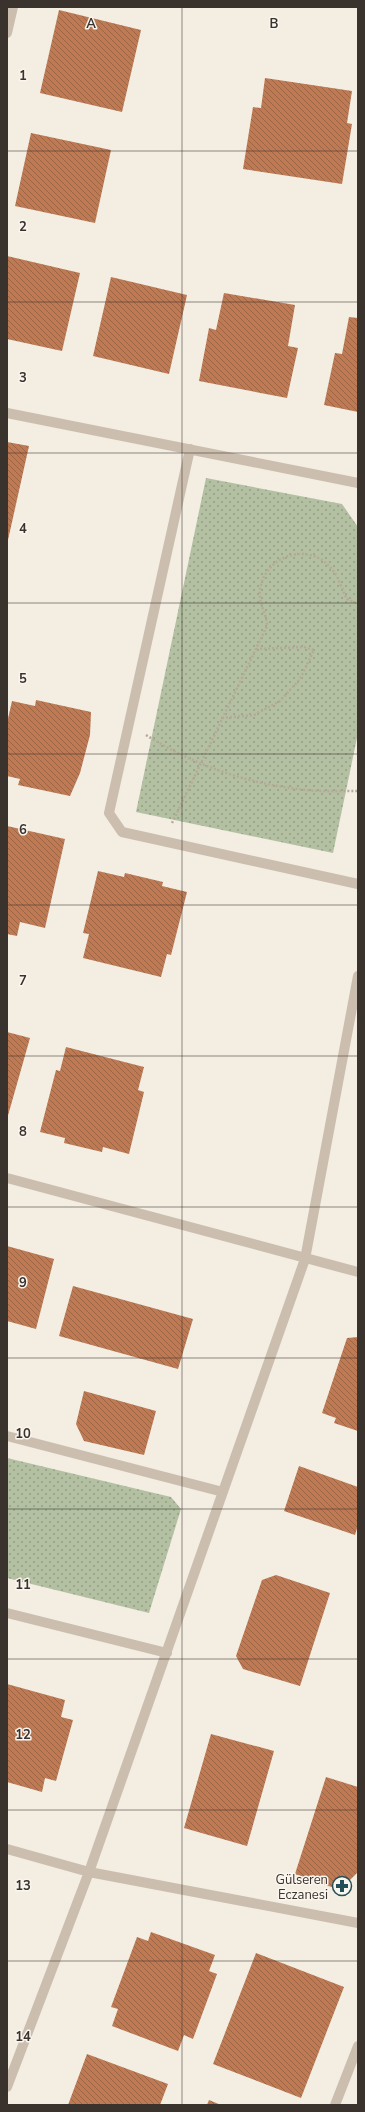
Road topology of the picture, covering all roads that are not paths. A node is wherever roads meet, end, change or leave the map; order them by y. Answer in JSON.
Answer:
{"nodes":[{"id":1,"x":12,"y":7,"type":"edge"},
{"id":2,"x":7,"y":33,"type":"edge"},
{"id":3,"x":7,"y":413,"type":"edge"},
{"id":4,"x":190,"y":449,"type":"junction"},
{"id":5,"x":358,"y":483,"type":"edge"},
{"id":6,"x":358,"y":884,"type":"edge"},
{"id":7,"x":358,"y":976,"type":"edge"},
{"id":8,"x":7,"y":1178,"type":"edge"},
{"id":9,"x":305,"y":1259,"type":"junction"},
{"id":10,"x":358,"y":1272,"type":"edge"},
{"id":11,"x":7,"y":1436,"type":"edge"},
{"id":12,"x":223,"y":1492,"type":"junction"},
{"id":13,"x":7,"y":1613,"type":"edge"},
{"id":14,"x":167,"y":1653,"type":"junction"},
{"id":15,"x":7,"y":1849,"type":"edge"},
{"id":16,"x":90,"y":1872,"type":"junction"},
{"id":17,"x":358,"y":1923,"type":"edge"},
{"id":18,"x":358,"y":2046,"type":"edge"},
{"id":19,"x":7,"y":2087,"type":"edge"},
{"id":20,"x":335,"y":2105,"type":"edge"}],
"edges":[{"from":1,"to":2,"type":"street"},
{"from":3,"to":4,"type":"street"},
{"from":4,"to":5,"type":"street"},
{"from":4,"to":6,"type":"street"},
{"from":7,"to":9,"type":"street"},
{"from":8,"to":9,"type":"street"},
{"from":9,"to":10,"type":"street"},
{"from":9,"to":12,"type":"street"},
{"from":11,"to":12,"type":"street"},
{"from":12,"to":14,"type":"street"},
{"from":13,"to":14,"type":"street"},
{"from":14,"to":16,"type":"street"},
{"from":15,"to":16,"type":"street"},
{"from":16,"to":17,"type":"street"},
{"from":16,"to":19,"type":"street"},
{"from":18,"to":20,"type":"street"}]}
